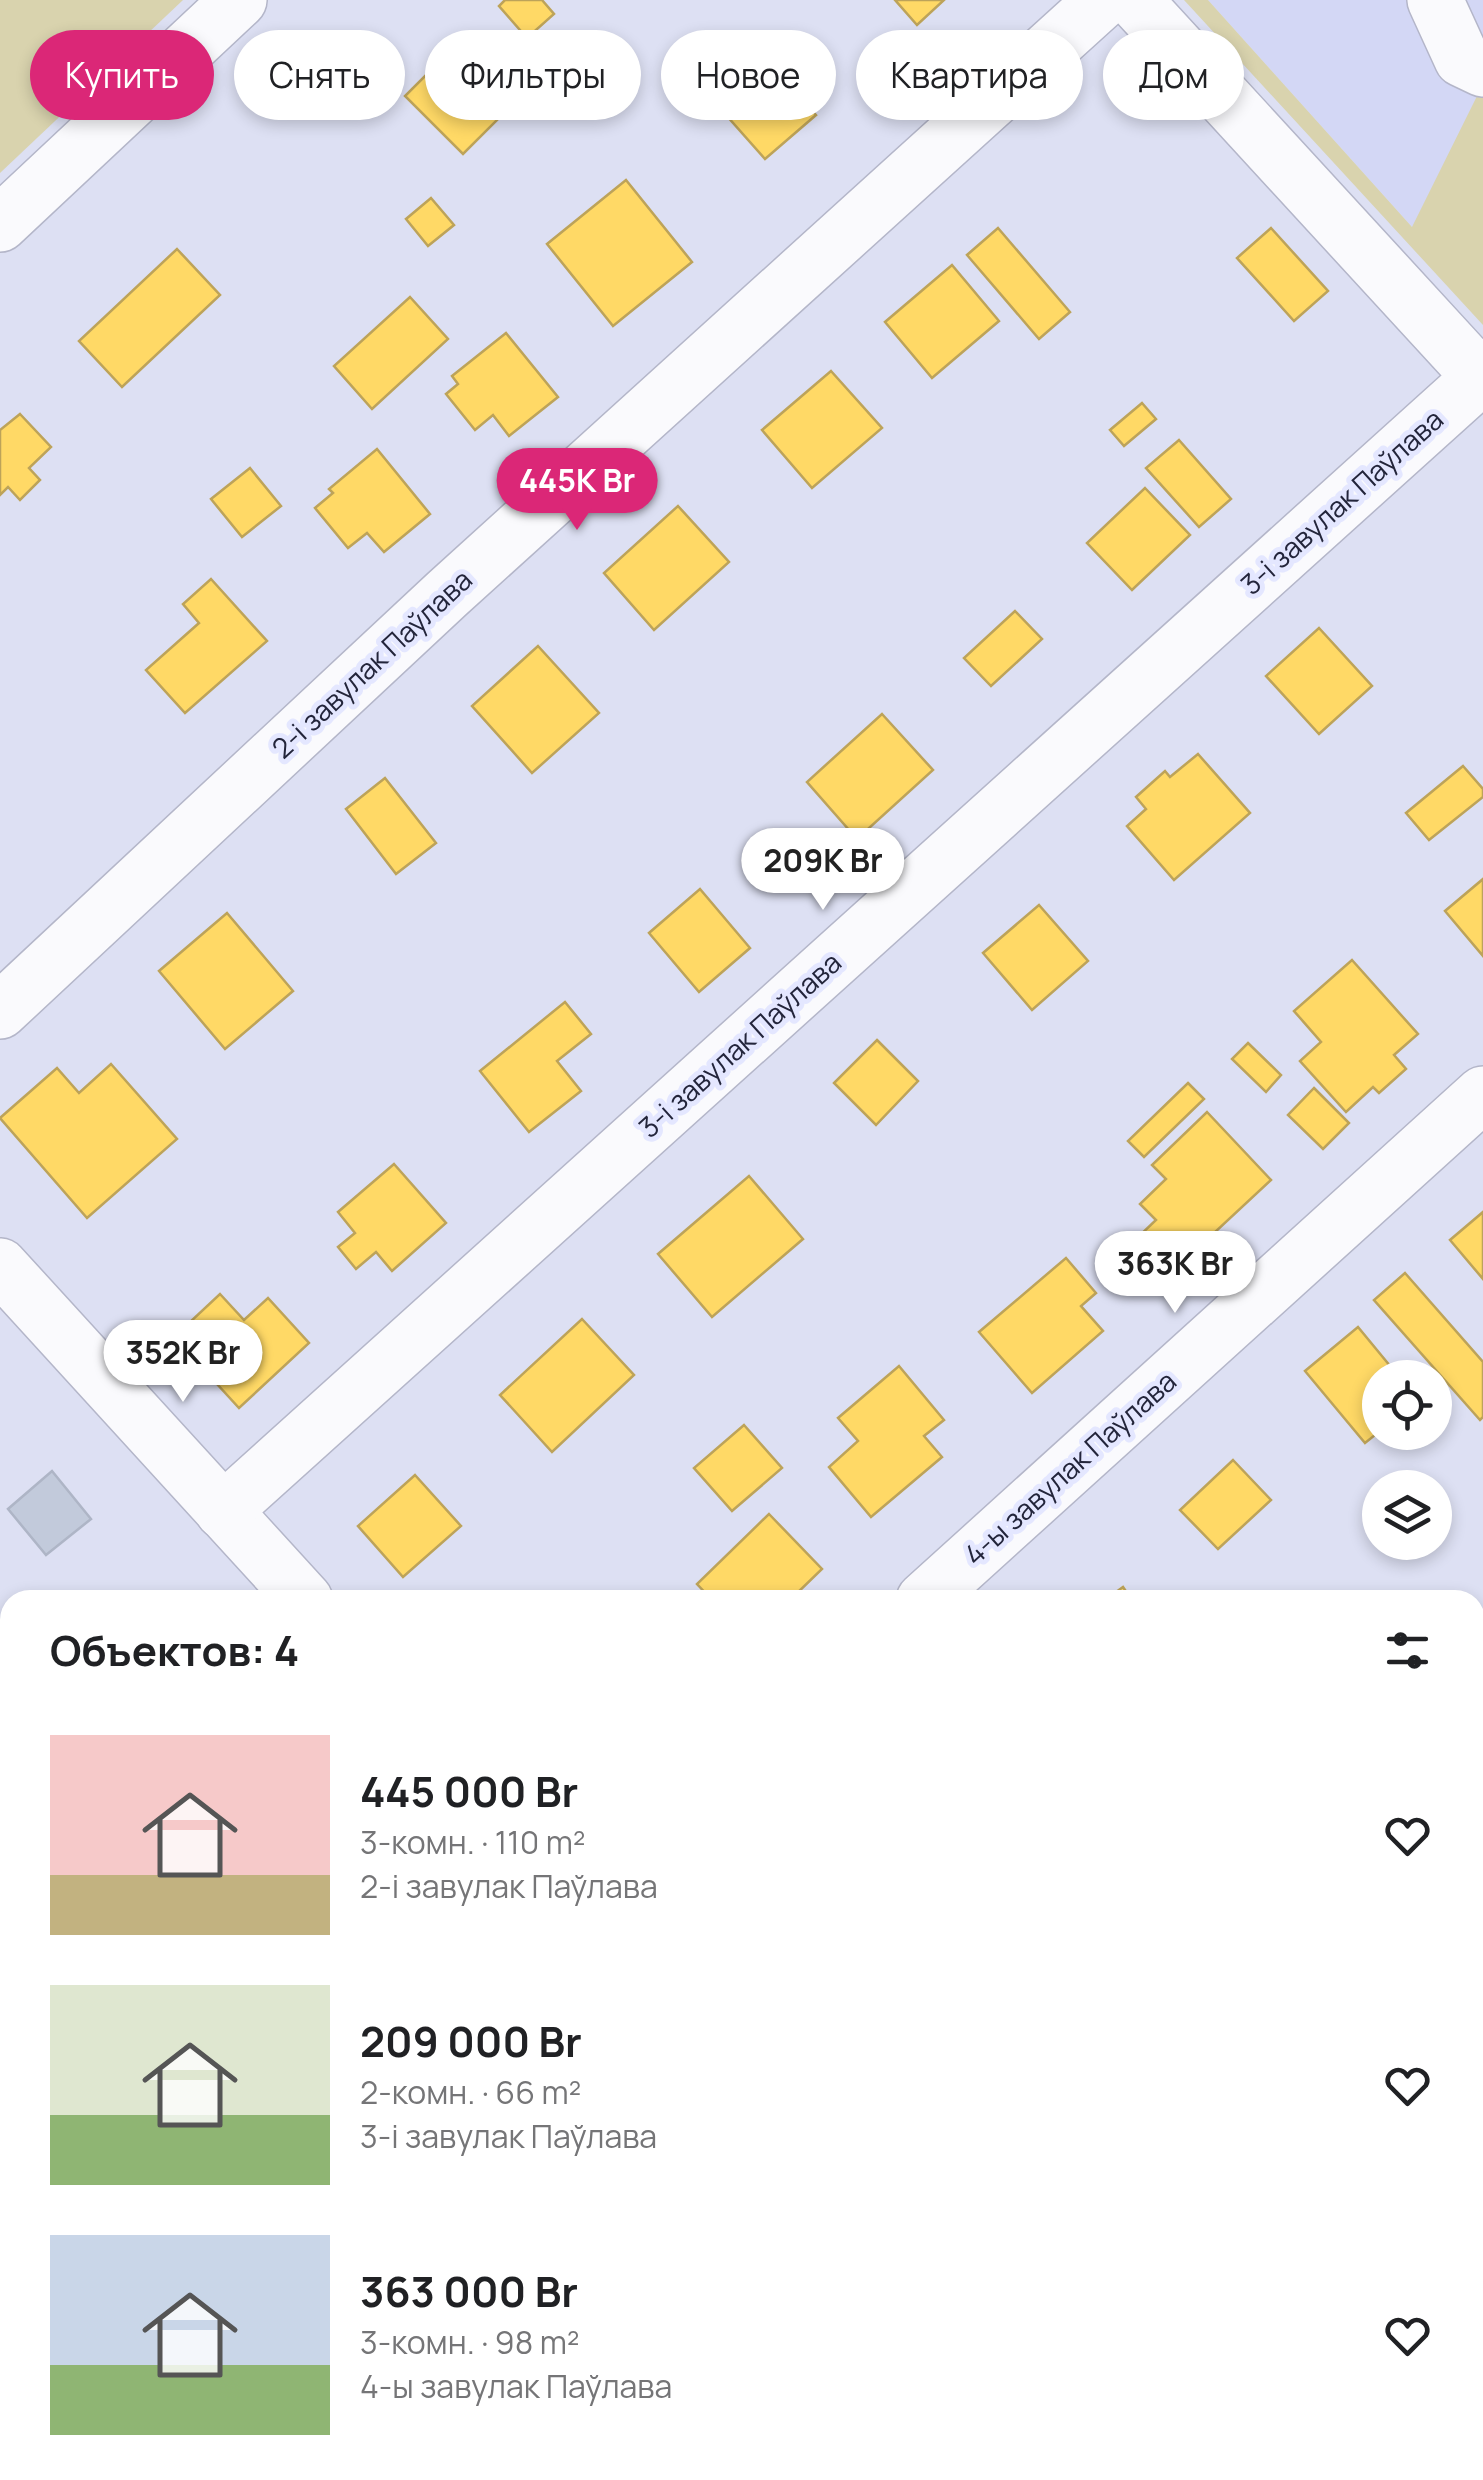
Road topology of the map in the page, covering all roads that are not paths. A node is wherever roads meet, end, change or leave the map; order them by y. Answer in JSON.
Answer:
{"nodes":[{"id":1,"x":238,"y":0,"type":"edge"},
{"id":2,"x":1103,"y":0,"type":"edge"},
{"id":3,"x":1134,"y":0,"type":"edge"},
{"id":4,"x":1434,"y":0,"type":"edge"},
{"id":5,"x":1483,"y":69,"type":"edge"},
{"id":6,"x":0,"y":224,"type":"edge"},
{"id":7,"x":1482,"y":379,"type":"edge"},
{"id":8,"x":0,"y":1011,"type":"edge"},
{"id":9,"x":1483,"y":1094,"type":"edge"},
{"id":10,"x":0,"y":1266,"type":"edge"},
{"id":11,"x":223,"y":1512,"type":"junction"},
{"id":12,"x":296,"y":1590,"type":"edge"},
{"id":13,"x":935,"y":1590,"type":"edge"}],
"edges":[{"from":1,"to":6,"type":"street"},
{"from":2,"to":8,"type":"street","name":"2-і завулак Паўлава"},
{"from":3,"to":7,"type":"street"},
{"from":4,"to":5,"type":"street"},
{"from":7,"to":11,"type":"street","name":"3-і завулак Паўлава"},
{"from":9,"to":13,"type":"street","name":"4-ы завулак Паўлава"},
{"from":10,"to":11,"type":"street"},
{"from":11,"to":12,"type":"street"}]}
